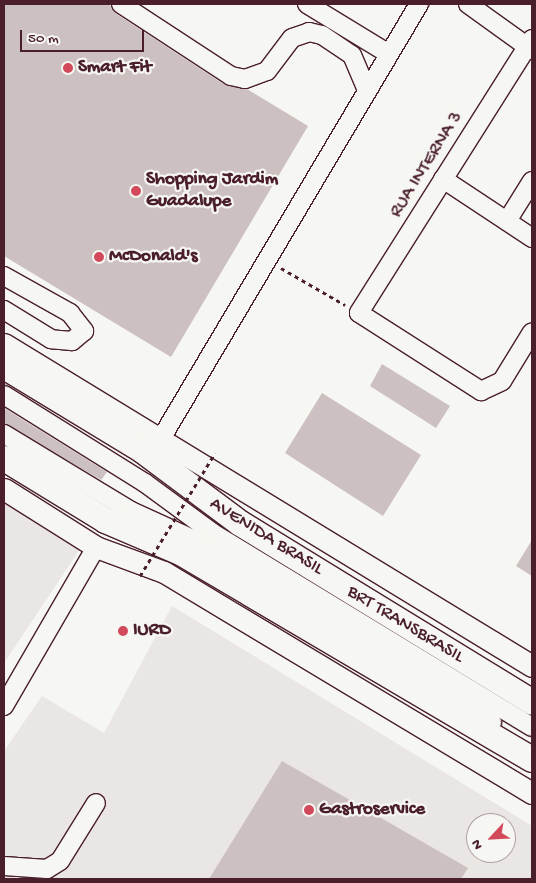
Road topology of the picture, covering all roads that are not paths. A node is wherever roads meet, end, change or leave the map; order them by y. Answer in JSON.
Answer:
{"nodes":[{"id":1,"x":121,"y":4,"type":"edge"},
{"id":2,"x":307,"y":4,"type":"edge"},
{"id":3,"x":419,"y":4,"type":"edge"},
{"id":4,"x":468,"y":4,"type":"edge"},
{"id":5,"x":531,"y":45,"type":"edge"},
{"id":6,"x":389,"y":54,"type":"junction"},
{"id":7,"x":367,"y":90,"type":"junction"},
{"id":8,"x":443,"y":179,"type":"junction"},
{"id":9,"x":532,"y":181,"type":"edge"},
{"id":10,"x":507,"y":221,"type":"junction"},
{"id":11,"x":532,"y":238,"type":"edge"},
{"id":12,"x":4,"y":276,"type":"edge"},
{"id":13,"x":4,"y":310,"type":"edge"},
{"id":14,"x":532,"y":332,"type":"edge"},
{"id":15,"x":4,"y":344,"type":"edge"},
{"id":16,"x":4,"y":366,"type":"edge"},
{"id":17,"x":4,"y":395,"type":"edge"},
{"id":18,"x":4,"y":434,"type":"edge"},
{"id":19,"x":162,"y":437,"type":"junction"},
{"id":20,"x":4,"y":458,"type":"edge"},
{"id":21,"x":4,"y":489,"type":"edge"},
{"id":22,"x":96,"y":547,"type":"junction"},
{"id":23,"x":532,"y":666,"type":"edge"},
{"id":24,"x":532,"y":702,"type":"edge"},
{"id":25,"x":4,"y":706,"type":"edge"},
{"id":26,"x":532,"y":727,"type":"edge"},
{"id":27,"x":532,"y":746,"type":"edge"},
{"id":28,"x":532,"y":759,"type":"edge"},
{"id":29,"x":532,"y":793,"type":"edge"},
{"id":30,"x":96,"y":803,"type":"dead end"},
{"id":31,"x":4,"y":866,"type":"edge"}],
"edges":[{"from":1,"to":7,"type":"street"},
{"from":2,"to":6,"type":"street"},
{"from":3,"to":6,"type":"street"},
{"from":4,"to":5,"type":"street"},
{"from":5,"to":8,"type":"street","name":"RUA INTERNA 3"},
{"from":6,"to":7,"type":"street"},
{"from":7,"to":19,"type":"street"},
{"from":8,"to":10,"type":"street"},
{"from":8,"to":14,"type":"street","name":"RUA INTERNA 3"},
{"from":9,"to":10,"type":"street"},
{"from":10,"to":11,"type":"street"},
{"from":12,"to":13,"type":"street"},
{"from":15,"to":19,"type":"main road","name":"AVENIDA BRASIL"},
{"from":16,"to":24,"type":"highway","name":"AVENIDA BRASIL"},
{"from":17,"to":26,"type":"street","name":"BRT TRANSBRASIL"},
{"from":18,"to":27,"type":"street","name":"BRT TRANSBRASIL"},
{"from":19,"to":23,"type":"main road","name":"AVENIDA BRASIL"},
{"from":20,"to":28,"type":"highway"},
{"from":21,"to":22,"type":"main road"},
{"from":22,"to":25,"type":"street"},
{"from":22,"to":29,"type":"main road"},
{"from":30,"to":31,"type":"street"}]}
